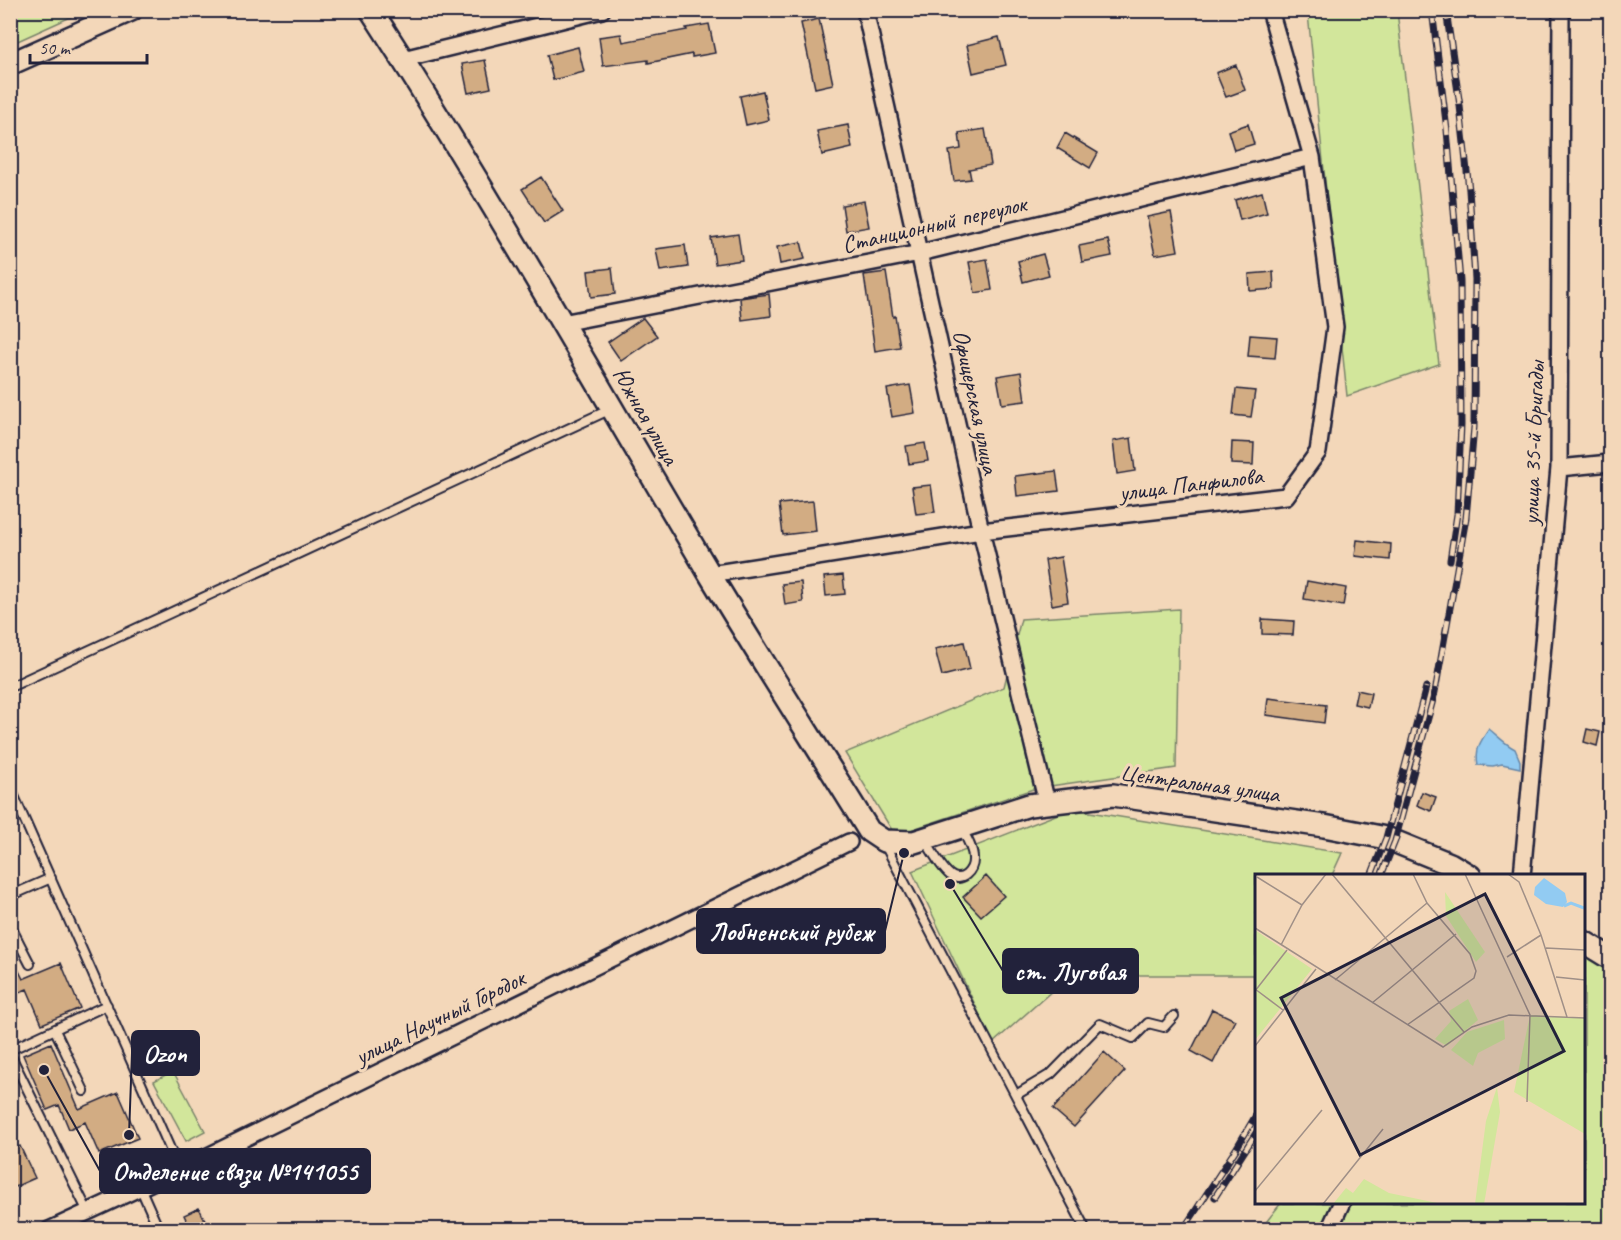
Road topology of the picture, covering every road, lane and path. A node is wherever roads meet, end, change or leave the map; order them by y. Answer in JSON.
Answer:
{"nodes":[{"id":1,"x":131,"y":10,"type":"edge"},
{"id":2,"x":371,"y":10,"type":"edge"},
{"id":3,"x":602,"y":10,"type":"edge"},
{"id":4,"x":865,"y":10,"type":"edge"},
{"id":5,"x":1270,"y":10,"type":"edge"},
{"id":6,"x":1561,"y":10,"type":"edge"},
{"id":7,"x":403,"y":59,"type":"junction"},
{"id":8,"x":10,"y":64,"type":"edge"},
{"id":9,"x":1312,"y":157,"type":"junction"},
{"id":10,"x":920,"y":253,"type":"junction"},
{"id":11,"x":562,"y":323,"type":"junction"},
{"id":12,"x":613,"y":408,"type":"junction"},
{"id":13,"x":1611,"y":463,"type":"edge"},
{"id":14,"x":1558,"y":468,"type":"junction"},
{"id":15,"x":981,"y":531,"type":"junction"},
{"id":16,"x":710,"y":574,"type":"junction"},
{"id":17,"x":10,"y":687,"type":"edge"},
{"id":18,"x":10,"y":787,"type":"edge"},
{"id":19,"x":1047,"y":803,"type":"junction"},
{"id":20,"x":960,"y":826,"type":"junction"},
{"id":21,"x":923,"y":839,"type":"junction"},
{"id":22,"x":884,"y":841,"type":"junction"},
{"id":23,"x":849,"y":842,"type":"dead end"},
{"id":24,"x":1467,"y":874,"type":"edge"},
{"id":25,"x":1522,"y":874,"type":"edge"},
{"id":26,"x":51,"y":878,"type":"junction"},
{"id":27,"x":10,"y":896,"type":"edge"},
{"id":28,"x":10,"y":925,"type":"edge"},
{"id":29,"x":1585,"y":943,"type":"edge"},
{"id":30,"x":1611,"y":958,"type":"edge"},
{"id":31,"x":30,"y":964,"type":"dead end"},
{"id":32,"x":107,"y":1005,"type":"junction"},
{"id":33,"x":1174,"y":1016,"type":"dead end"},
{"id":34,"x":55,"y":1030,"type":"junction"},
{"id":35,"x":10,"y":1052,"type":"edge"},
{"id":36,"x":84,"y":1091,"type":"dead end"},
{"id":37,"x":1016,"y":1095,"type":"junction"},
{"id":38,"x":179,"y":1170,"type":"junction"},
{"id":39,"x":140,"y":1188,"type":"junction"},
{"id":40,"x":1342,"y":1204,"type":"edge"},
{"id":41,"x":88,"y":1212,"type":"junction"},
{"id":42,"x":49,"y":1230,"type":"edge"},
{"id":43,"x":159,"y":1230,"type":"edge"},
{"id":44,"x":1086,"y":1230,"type":"edge"},
{"id":45,"x":1329,"y":1230,"type":"edge"}],
"edges":[{"from":1,"to":8,"type":"street"},
{"from":2,"to":7,"type":"street","name":"Южная улица"},
{"from":3,"to":7,"type":"street"},
{"from":4,"to":10,"type":"street","name":"Офицерская улица"},
{"from":5,"to":9,"type":"street","name":"улица Панфилова"},
{"from":6,"to":14,"type":"street","name":"улица 35-й Бригады"},
{"from":7,"to":11,"type":"street","name":"Южная улица"},
{"from":9,"to":10,"type":"street","name":"Станционный переулок"},
{"from":9,"to":15,"type":"street","name":"улица Панфилова"},
{"from":10,"to":11,"type":"street","name":"Станционный переулок"},
{"from":10,"to":15,"type":"street","name":"Офицерская улица"},
{"from":11,"to":12,"type":"street","name":"Южная улица"},
{"from":12,"to":16,"type":"street","name":"Южная улица"},
{"from":12,"to":17,"type":"lane"},
{"from":13,"to":14,"type":"street"},
{"from":14,"to":25,"type":"street","name":"улица 35-й Бригады"},
{"from":15,"to":16,"type":"street","name":"улица Панфилова"},
{"from":15,"to":19,"type":"street","name":"Офицерская улица"},
{"from":16,"to":22,"type":"street","name":"Южная улица"},
{"from":18,"to":26,"type":"lane"},
{"from":19,"to":20,"type":"street","name":"Центральная улица"},
{"from":19,"to":24,"type":"street","name":"Центральная улица"},
{"from":20,"to":21,"type":"street","name":"Центральная улица"},
{"from":20,"to":21,"type":"lane"},
{"from":21,"to":22,"type":"street","name":"Центральная улица"},
{"from":22,"to":37,"type":"lane"},
{"from":23,"to":38,"type":"street","name":"улица Научный Городок"},
{"from":26,"to":27,"type":"lane"},
{"from":26,"to":32,"type":"lane"},
{"from":28,"to":31,"type":"lane"},
{"from":29,"to":30,"type":"street"},
{"from":32,"to":34,"type":"lane"},
{"from":32,"to":38,"type":"lane"},
{"from":33,"to":37,"type":"lane"},
{"from":34,"to":35,"type":"lane"},
{"from":34,"to":36,"type":"lane"},
{"from":35,"to":41,"type":"lane"},
{"from":37,"to":44,"type":"lane"},
{"from":38,"to":39,"type":"street","name":"улица Научный Городок"},
{"from":39,"to":41,"type":"street","name":"улица Научный Городок"},
{"from":39,"to":43,"type":"lane"},
{"from":40,"to":45,"type":"street"},
{"from":41,"to":42,"type":"street","name":"улица Научный Городок"}]}
